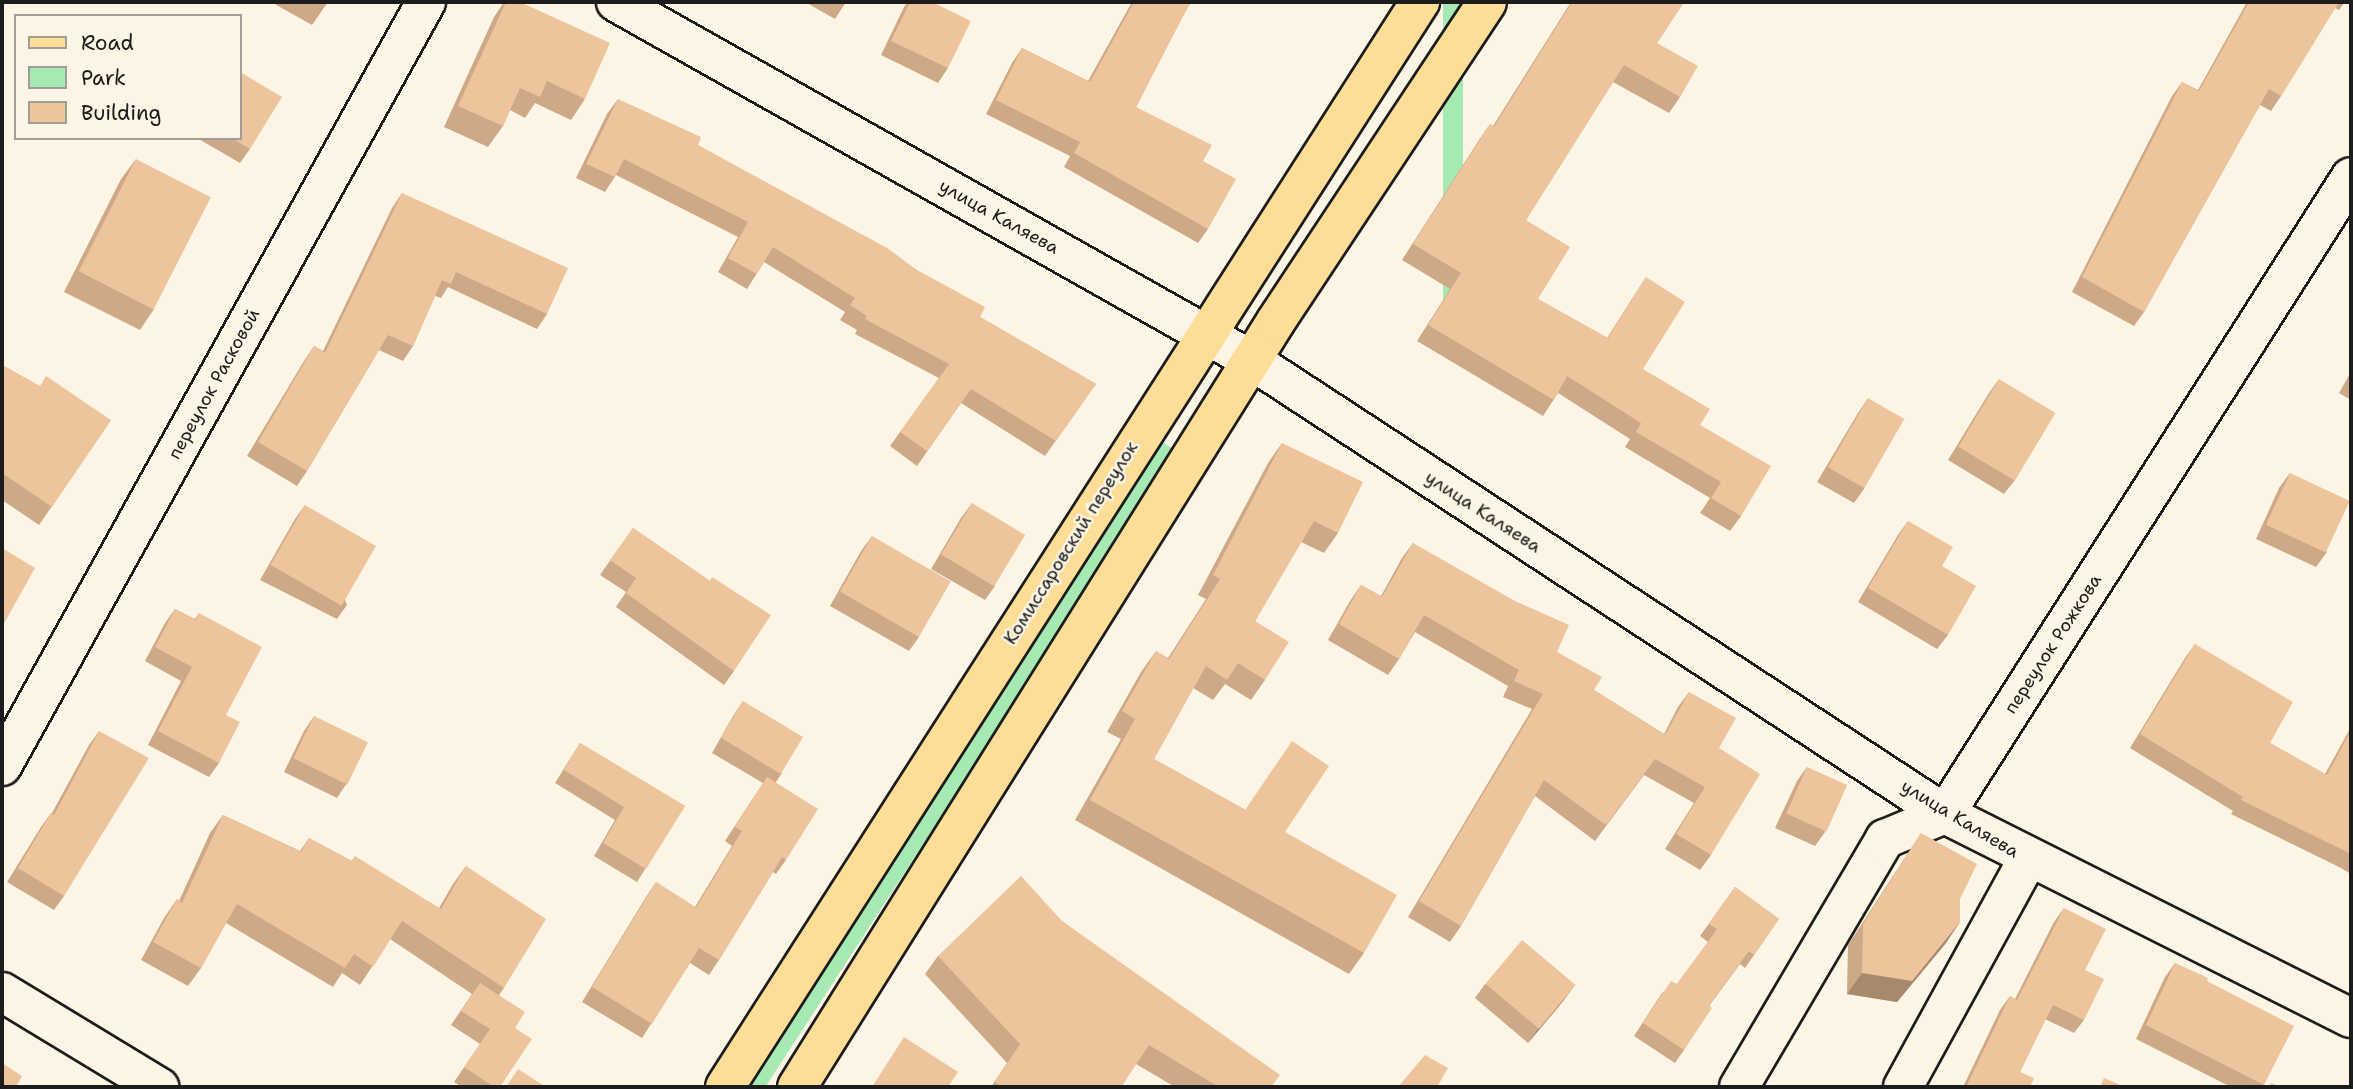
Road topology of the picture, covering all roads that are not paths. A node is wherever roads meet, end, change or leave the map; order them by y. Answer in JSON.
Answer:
{"nodes":[{"id":1,"x":426,"y":2,"type":"edge"},
{"id":2,"x":616,"y":2,"type":"edge"},
{"id":3,"x":1420,"y":2,"type":"edge"},
{"id":4,"x":1487,"y":2,"type":"edge"},
{"id":5,"x":2351,"y":177,"type":"edge"},
{"id":6,"x":1204,"y":333,"type":"junction"},
{"id":7,"x":1251,"y":360,"type":"junction"},
{"id":8,"x":2,"y":766,"type":"edge"},
{"id":9,"x":1945,"y":814,"type":"junction"},
{"id":10,"x":2028,"y":859,"type":"junction"},
{"id":11,"x":2,"y":992,"type":"edge"},
{"id":12,"x":2351,"y":1018,"type":"edge"},
{"id":13,"x":159,"y":1087,"type":"edge"},
{"id":14,"x":725,"y":1087,"type":"edge"},
{"id":15,"x":797,"y":1087,"type":"edge"},
{"id":16,"x":1740,"y":1087,"type":"edge"},
{"id":17,"x":1903,"y":1087,"type":"edge"}],
"edges":[{"from":1,"to":8,"type":"street","name":"переулок Расковой"},
{"from":2,"to":6,"type":"street","name":"улица Каляева"},
{"from":3,"to":6,"type":"main road","name":"Комиссаровский переулок"},
{"from":4,"to":7,"type":"main road"},
{"from":5,"to":9,"type":"street","name":"переулок Рожкова"},
{"from":6,"to":7,"type":"street","name":"улица Каляева"},
{"from":6,"to":14,"type":"main road","name":"Комиссаровский переулок"},
{"from":7,"to":9,"type":"street","name":"улица Каляева"},
{"from":7,"to":15,"type":"main road"},
{"from":9,"to":10,"type":"street","name":"улица Каляева"},
{"from":9,"to":16,"type":"street"},
{"from":10,"to":12,"type":"street","name":"улица Каляева"},
{"from":10,"to":17,"type":"street"},
{"from":11,"to":13,"type":"street"}]}
